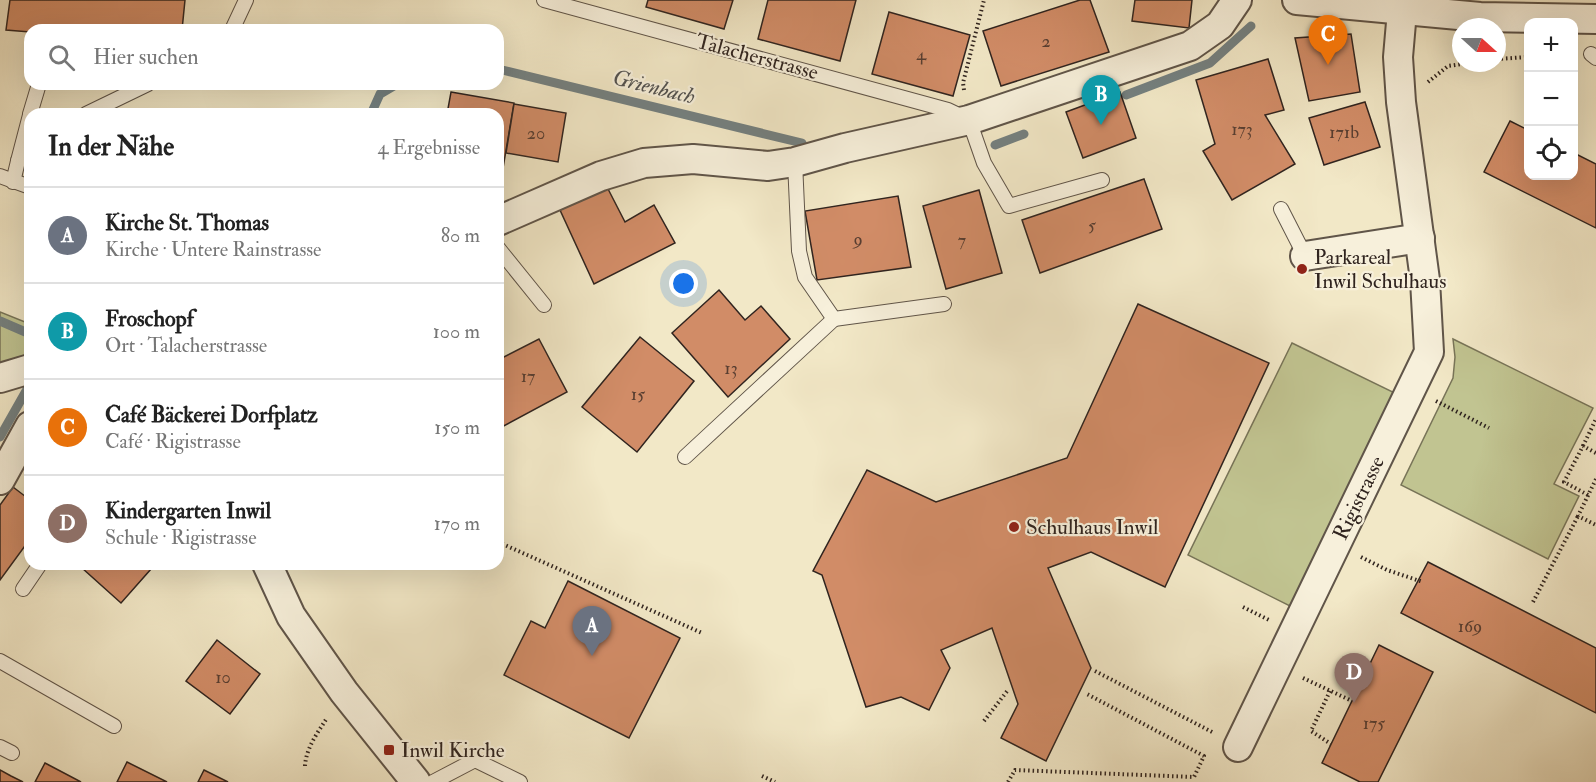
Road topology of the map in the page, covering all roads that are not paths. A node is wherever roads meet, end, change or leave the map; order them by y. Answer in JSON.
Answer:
{"nodes":[{"id":1,"x":246,"y":0,"type":"edge"},
{"id":2,"x":543,"y":0,"type":"edge"},
{"id":3,"x":1237,"y":0,"type":"edge"},
{"id":4,"x":1297,"y":0,"type":"edge"},
{"id":5,"x":1402,"y":11,"type":"junction"},
{"id":6,"x":1596,"y":19,"type":"edge"},
{"id":7,"x":235,"y":24,"type":"edge"},
{"id":8,"x":37,"y":90,"type":"edge"},
{"id":9,"x":136,"y":90,"type":"edge"},
{"id":10,"x":32,"y":108,"type":"edge"},
{"id":11,"x":98,"y":108,"type":"edge"},
{"id":12,"x":972,"y":129,"type":"junction"},
{"id":13,"x":24,"y":138,"type":"edge"},
{"id":14,"x":24,"y":156,"type":"edge"},
{"id":15,"x":18,"y":160,"type":"junction"},
{"id":16,"x":795,"y":162,"type":"junction"},
{"id":17,"x":0,"y":176,"type":"edge"},
{"id":18,"x":1102,"y":180,"type":"dead end"},
{"id":19,"x":13,"y":182,"type":"junction"},
{"id":20,"x":24,"y":185,"type":"edge"},
{"id":21,"x":1281,"y":208,"type":"dead end"},
{"id":22,"x":504,"y":218,"type":"edge"},
{"id":23,"x":1420,"y":238,"type":"junction"},
{"id":24,"x":504,"y":255,"type":"edge"},
{"id":25,"x":1305,"y":256,"type":"joint"},
{"id":26,"x":944,"y":304,"type":"dead end"},
{"id":27,"x":544,"y":305,"type":"dead end"},
{"id":28,"x":834,"y":319,"type":"junction"},
{"id":29,"x":24,"y":371,"type":"edge"},
{"id":30,"x":0,"y":378,"type":"edge"},
{"id":31,"x":24,"y":437,"type":"edge"},
{"id":32,"x":685,"y":456,"type":"dead end"},
{"id":33,"x":0,"y":480,"type":"edge"},
{"id":34,"x":36,"y":570,"type":"edge"},
{"id":35,"x":270,"y":570,"type":"edge"},
{"id":36,"x":23,"y":589,"type":"dead end"},
{"id":37,"x":0,"y":661,"type":"edge"},
{"id":38,"x":114,"y":726,"type":"dead end"},
{"id":39,"x":1239,"y":747,"type":"road end"},
{"id":40,"x":416,"y":782,"type":"edge"},
{"id":41,"x":433,"y":782,"type":"edge"},
{"id":42,"x":520,"y":782,"type":"edge"}],
"edges":[{"from":1,"to":7,"type":"lane"},
{"from":2,"to":12,"type":"lane","name":"Talacherstrasse"},
{"from":3,"to":12,"type":"street"},
{"from":4,"to":5,"type":"street"},
{"from":5,"to":6,"type":"street"},
{"from":5,"to":23,"type":"street","name":"Rigistrasse"},
{"from":8,"to":10,"type":"lane"},
{"from":9,"to":11,"type":"lane"},
{"from":12,"to":16,"type":"street"},
{"from":12,"to":18,"type":"lane"},
{"from":13,"to":15,"type":"lane"},
{"from":14,"to":15,"type":"lane"},
{"from":15,"to":19,"type":"lane"},
{"from":16,"to":22,"type":"street"},
{"from":16,"to":28,"type":"lane"},
{"from":17,"to":19,"type":"lane"},
{"from":19,"to":20,"type":"lane"},
{"from":21,"to":25,"type":"lane"},
{"from":23,"to":25,"type":"street"},
{"from":23,"to":39,"type":"street","name":"Rigistrasse"},
{"from":24,"to":27,"type":"lane"},
{"from":26,"to":28,"type":"lane"},
{"from":28,"to":32,"type":"lane"},
{"from":29,"to":30,"type":"street"},
{"from":31,"to":33,"type":"street"},
{"from":34,"to":36,"type":"lane"},
{"from":35,"to":40,"type":"street"},
{"from":37,"to":38,"type":"lane"},
{"from":41,"to":42,"type":"lane"}]}
